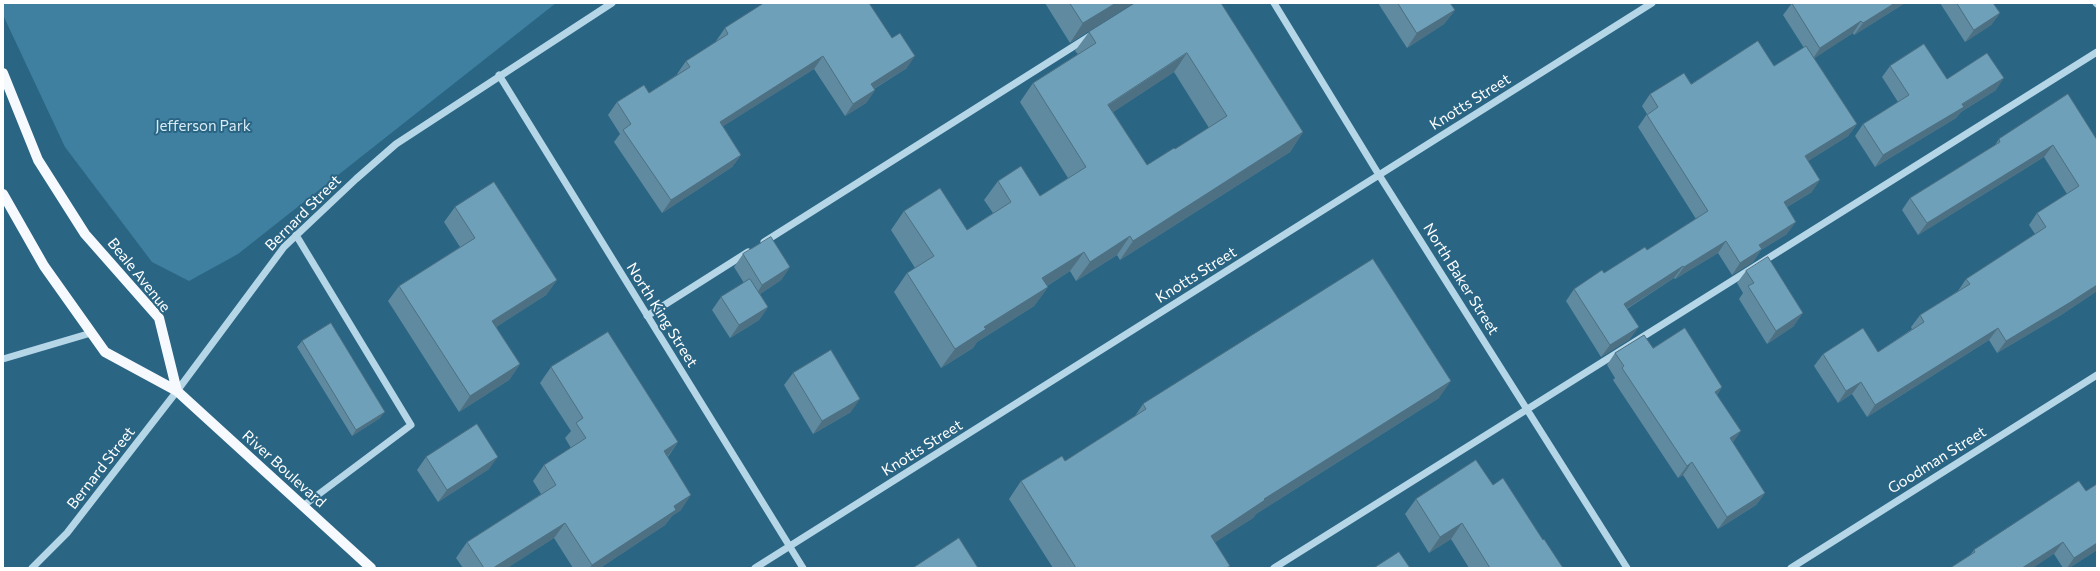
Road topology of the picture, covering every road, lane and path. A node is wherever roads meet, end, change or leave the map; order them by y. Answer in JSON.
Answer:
{"nodes":[{"id":1,"x":612,"y":3,"type":"edge"},
{"id":2,"x":1274,"y":3,"type":"edge"},
{"id":3,"x":1652,"y":3,"type":"edge"},
{"id":4,"x":1095,"y":33,"type":"edge"},
{"id":5,"x":2097,"y":52,"type":"edge"},
{"id":6,"x":3,"y":73,"type":"edge"},
{"id":7,"x":499,"y":75,"type":"junction"},
{"id":8,"x":1380,"y":175,"type":"junction"},
{"id":9,"x":3,"y":194,"type":"edge"},
{"id":10,"x":296,"y":235,"type":"junction"},
{"id":11,"x":647,"y":316,"type":"junction"},
{"id":12,"x":91,"y":333,"type":"junction"},
{"id":13,"x":3,"y":358,"type":"edge"},
{"id":14,"x":2097,"y":375,"type":"edge"},
{"id":15,"x":177,"y":391,"type":"junction"},
{"id":16,"x":1527,"y":408,"type":"junction"},
{"id":17,"x":303,"y":506,"type":"junction"},
{"id":18,"x":789,"y":547,"type":"junction"},
{"id":19,"x":32,"y":568,"type":"edge"},
{"id":20,"x":371,"y":568,"type":"edge"},
{"id":21,"x":755,"y":568,"type":"edge"},
{"id":22,"x":802,"y":568,"type":"edge"},
{"id":23,"x":1274,"y":568,"type":"edge"},
{"id":24,"x":1627,"y":568,"type":"edge"},
{"id":25,"x":1791,"y":568,"type":"edge"}],
"edges":[{"from":1,"to":7,"type":"street","name":"Bernard Street"},
{"from":2,"to":8,"type":"street","name":"North Baker Street"},
{"from":3,"to":8,"type":"street","name":"Knotts Street"},
{"from":4,"to":11,"type":"street"},
{"from":5,"to":16,"type":"street"},
{"from":6,"to":15,"type":"main road","name":"Beale Avenue"},
{"from":7,"to":10,"type":"street","name":"Bernard Street"},
{"from":7,"to":11,"type":"street","name":"North King Street"},
{"from":8,"to":16,"type":"street","name":"North Baker Street"},
{"from":8,"to":18,"type":"street","name":"Knotts Street"},
{"from":9,"to":12,"type":"main road"},
{"from":10,"to":15,"type":"street","name":"Bernard Street"},
{"from":10,"to":17,"type":"street"},
{"from":11,"to":18,"type":"street","name":"North King Street"},
{"from":12,"to":13,"type":"street"},
{"from":12,"to":15,"type":"main road"},
{"from":14,"to":25,"type":"street","name":"Goodman Street"},
{"from":15,"to":17,"type":"main road","name":"River Boulevard"},
{"from":15,"to":19,"type":"street","name":"Bernard Street"},
{"from":16,"to":23,"type":"street"},
{"from":16,"to":24,"type":"street","name":"North Baker Street"},
{"from":17,"to":20,"type":"main road","name":"River Boulevard"},
{"from":18,"to":21,"type":"street","name":"Knotts Street"},
{"from":18,"to":22,"type":"street","name":"North King Street"}]}
